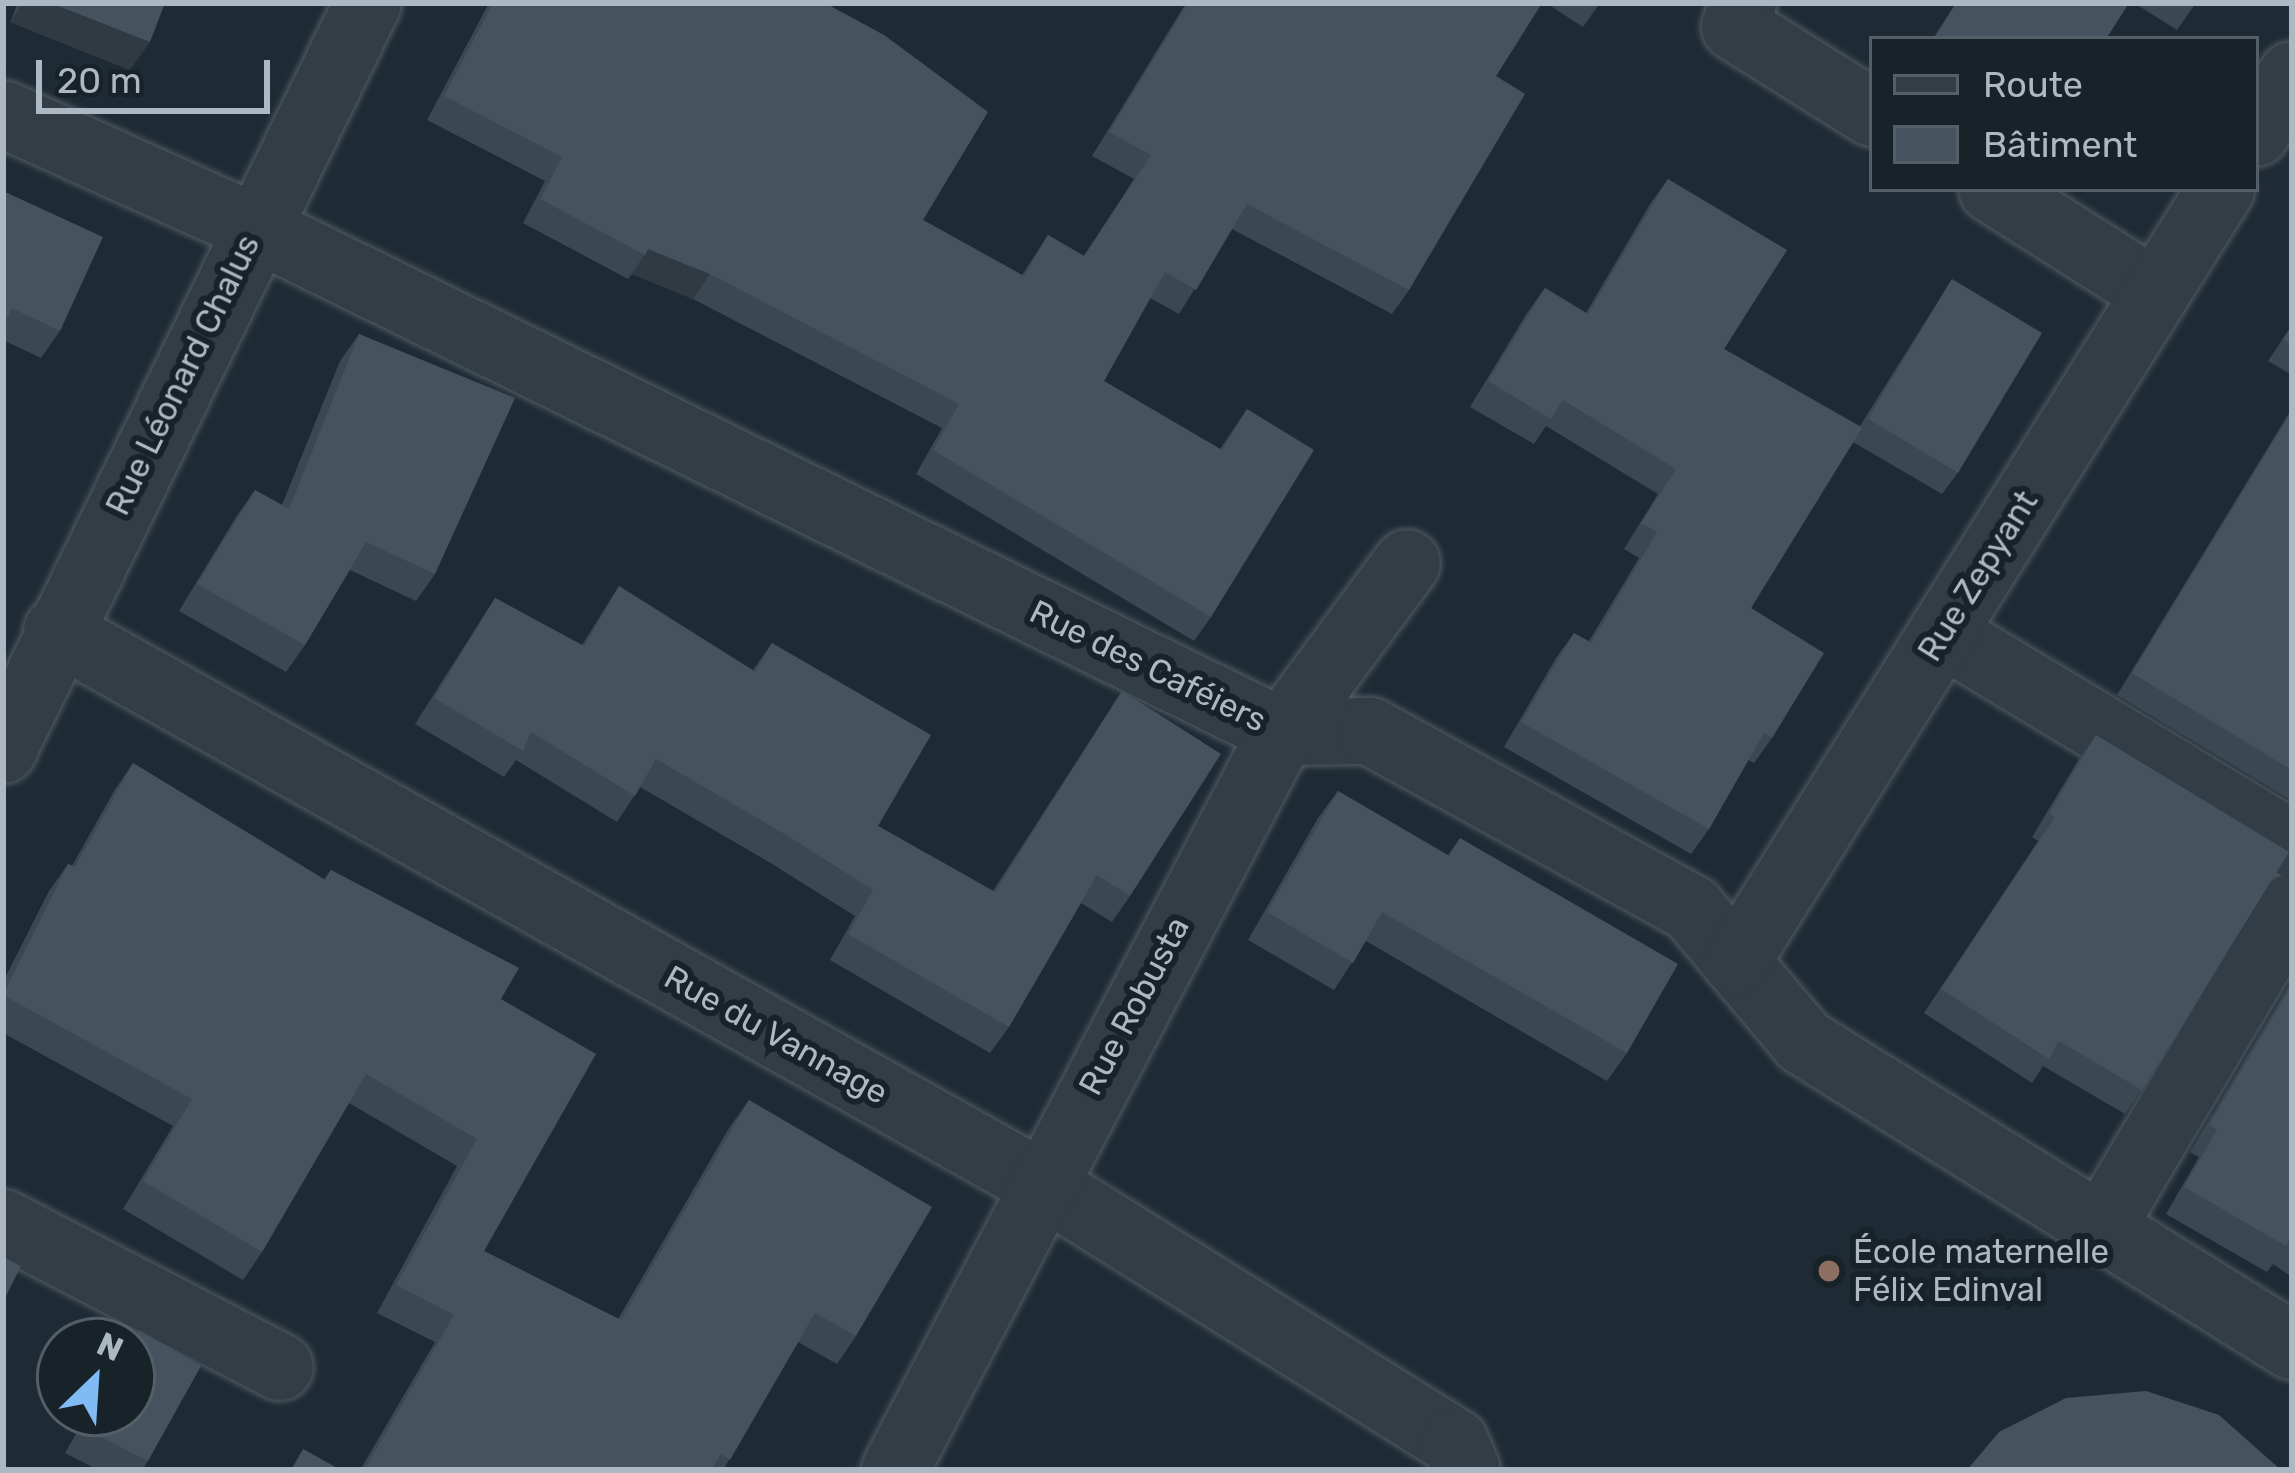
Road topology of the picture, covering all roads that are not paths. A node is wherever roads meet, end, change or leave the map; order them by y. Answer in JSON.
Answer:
{"nodes":[{"id":1,"x":368,"y":3,"type":"edge"},
{"id":2,"x":1743,"y":3,"type":"edge"},
{"id":3,"x":2292,"y":75,"type":"edge"},
{"id":4,"x":1869,"y":111,"type":"edge"},
{"id":5,"x":3,"y":114,"type":"edge"},
{"id":6,"x":2259,"y":128,"type":"edge"},
{"id":7,"x":1997,"y":192,"type":"edge"},
{"id":8,"x":2219,"y":192,"type":"edge"},
{"id":9,"x":256,"y":228,"type":"junction"},
{"id":10,"x":2156,"y":293,"type":"junction"},
{"id":11,"x":1407,"y":563,"type":"dead end"},
{"id":12,"x":57,"y":631,"type":"junction"},
{"id":13,"x":1942,"y":633,"type":"junction"},
{"id":14,"x":1282,"y":732,"type":"junction"},
{"id":15,"x":3,"y":750,"type":"edge"},
{"id":16,"x":2292,"y":844,"type":"edge"},
{"id":17,"x":2292,"y":907,"type":"edge"},
{"id":18,"x":1736,"y":962,"type":"junction"},
{"id":19,"x":1040,"y":1183,"type":"junction"},
{"id":20,"x":3,"y":1223,"type":"edge"},
{"id":21,"x":2100,"y":1230,"type":"junction"},
{"id":22,"x":2292,"y":1346,"type":"edge"},
{"id":23,"x":280,"y":1367,"type":"dead end"},
{"id":24,"x":896,"y":1470,"type":"edge"},
{"id":25,"x":1467,"y":1470,"type":"edge"}],
"edges":[{"from":1,"to":9,"type":"street","name":"Rue Léonard Chalus"},
{"from":2,"to":4,"type":"street"},
{"from":3,"to":6,"type":"street"},
{"from":5,"to":9,"type":"street","name":"Rue des Caféiers"},
{"from":7,"to":10,"type":"street"},
{"from":8,"to":10,"type":"street","name":"Rue Zepyant"},
{"from":9,"to":12,"type":"street","name":"Rue Léonard Chalus"},
{"from":9,"to":14,"type":"street","name":"Rue des Caféiers"},
{"from":10,"to":13,"type":"street","name":"Rue Zepyant"},
{"from":11,"to":14,"type":"street","name":"Rue Robusta"},
{"from":12,"to":15,"type":"street","name":"Rue Léonard Chalus"},
{"from":12,"to":19,"type":"street","name":"Rue du Vannage"},
{"from":13,"to":16,"type":"street"},
{"from":13,"to":18,"type":"street","name":"Rue Zepyant"},
{"from":14,"to":18,"type":"street","name":"Rue des Caféiers"},
{"from":14,"to":19,"type":"street","name":"Rue Robusta"},
{"from":17,"to":21,"type":"street"},
{"from":18,"to":21,"type":"street","name":"Rue des Caféiers"},
{"from":19,"to":24,"type":"street","name":"Rue Robusta"},
{"from":19,"to":25,"type":"street","name":"Rue du Vannage"},
{"from":20,"to":23,"type":"street"},
{"from":21,"to":22,"type":"street","name":"Rue des Caféiers"}]}
